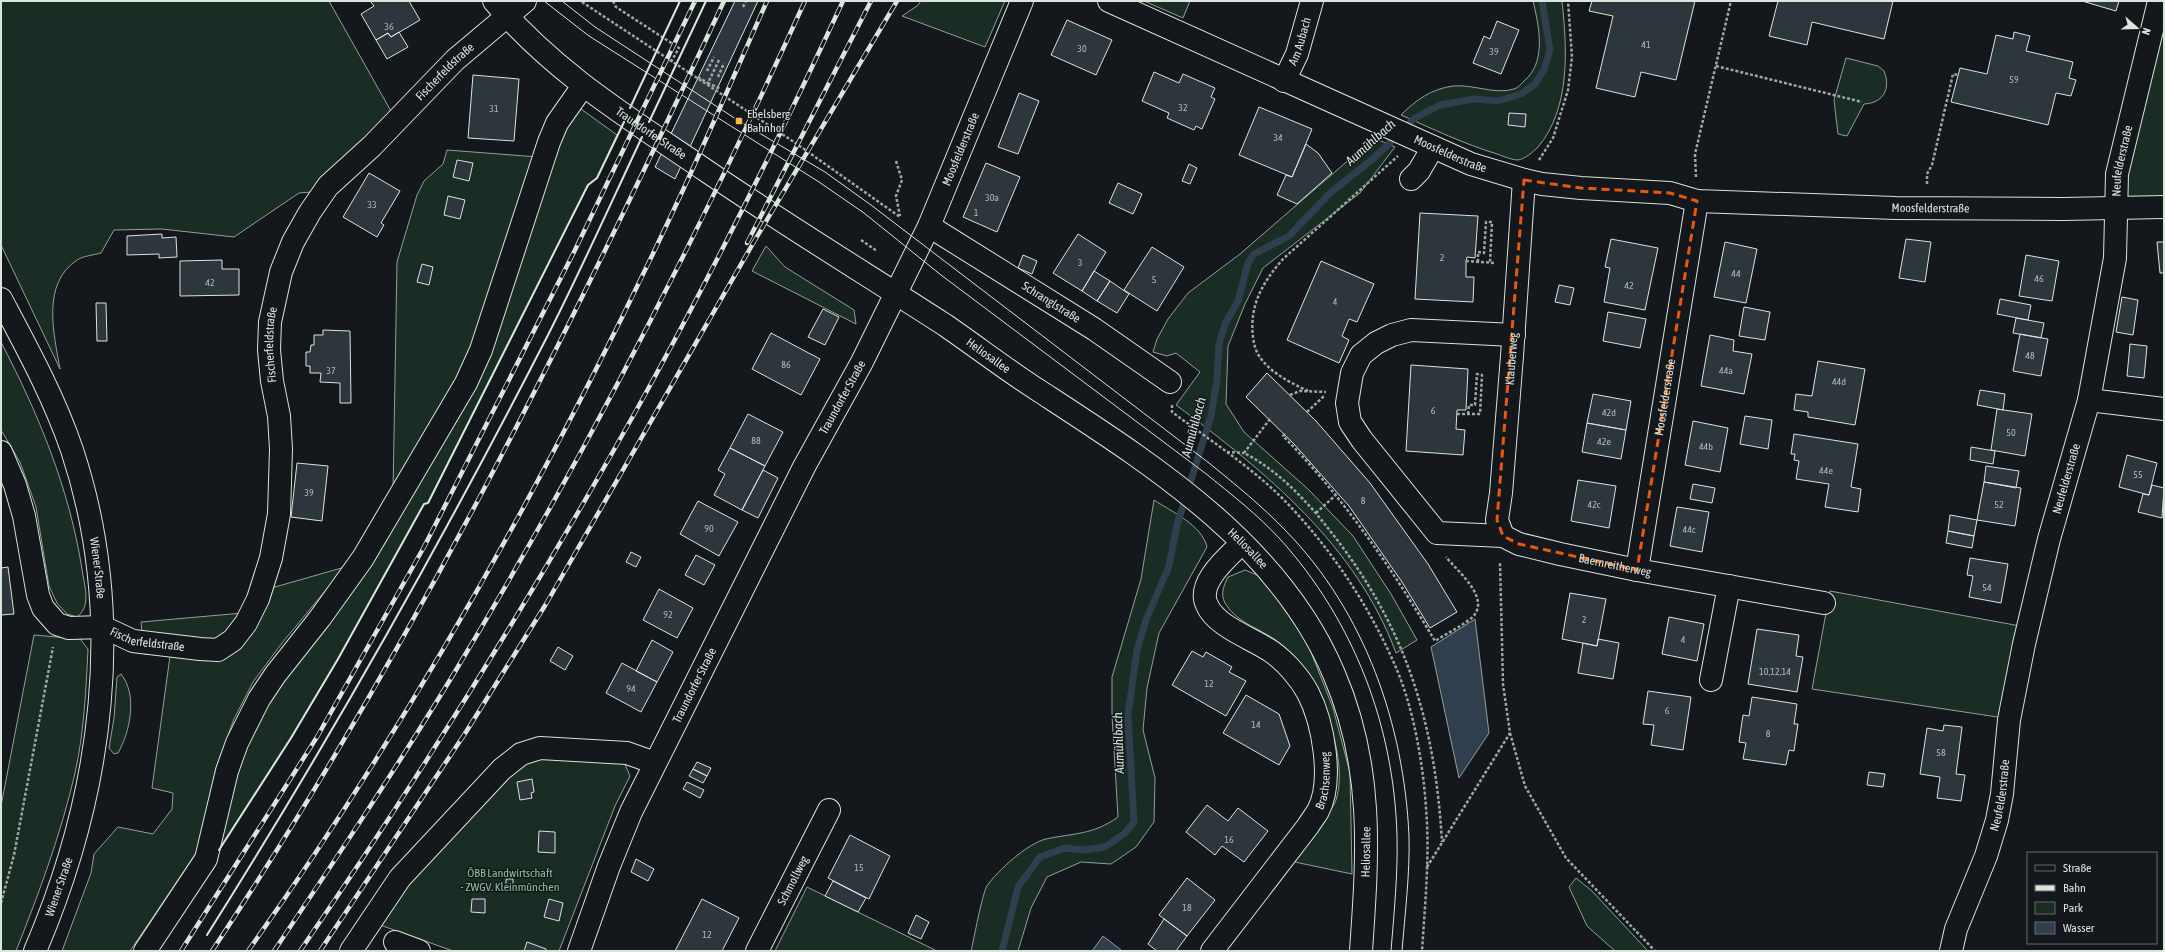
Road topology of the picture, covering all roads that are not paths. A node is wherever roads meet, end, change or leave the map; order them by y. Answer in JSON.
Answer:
{"nodes":[{"id":1,"x":525,"y":1,"type":"edge"},
{"id":2,"x":1022,"y":1,"type":"edge"},
{"id":3,"x":1109,"y":1,"type":"edge"},
{"id":4,"x":1312,"y":1,"type":"edge"},
{"id":5,"x":2159,"y":1,"type":"edge"},
{"id":6,"x":501,"y":9,"type":"edge"},
{"id":7,"x":1284,"y":81,"type":"junction"},
{"id":8,"x":582,"y":86,"type":"junction"},
{"id":9,"x":1433,"y":147,"type":"junction"},
{"id":10,"x":1411,"y":179,"type":"dead end"},
{"id":11,"x":1528,"y":181,"type":"junction"},
{"id":12,"x":1696,"y":201,"type":"junction"},
{"id":13,"x":2164,"y":207,"type":"edge"},
{"id":14,"x":2117,"y":208,"type":"junction"},
{"id":15,"x":929,"y":226,"type":"junction"},
{"id":16,"x":895,"y":295,"type":"junction"},
{"id":17,"x":1,"y":299,"type":"edge"},
{"id":18,"x":1514,"y":336,"type":"junction"},
{"id":19,"x":1170,"y":382,"type":"dead end"},
{"id":20,"x":2089,"y":400,"type":"junction"},
{"id":21,"x":2164,"y":409,"type":"edge"},
{"id":22,"x":1,"y":452,"type":"edge"},
{"id":23,"x":1502,"y":536,"type":"junction"},
{"id":24,"x":1242,"y":543,"type":"junction"},
{"id":25,"x":1637,"y":570,"type":"junction"},
{"id":26,"x":1729,"y":586,"type":"junction"},
{"id":27,"x":1824,"y":603,"type":"dead end"},
{"id":28,"x":103,"y":627,"type":"junction"},
{"id":29,"x":1710,"y":680,"type":"dead end"},
{"id":30,"x":655,"y":763,"type":"junction"},
{"id":31,"x":829,"y":810,"type":"dead end"},
{"id":32,"x":395,"y":942,"type":"dead end"},
{"id":33,"x":35,"y":951,"type":"edge"},
{"id":34,"x":145,"y":951,"type":"edge"},
{"id":35,"x":351,"y":951,"type":"edge"},
{"id":36,"x":419,"y":951,"type":"edge"},
{"id":37,"x":579,"y":951,"type":"edge"},
{"id":38,"x":757,"y":951,"type":"edge"},
{"id":39,"x":1212,"y":951,"type":"edge"},
{"id":40,"x":1361,"y":951,"type":"edge"},
{"id":41,"x":1951,"y":951,"type":"edge"}],
"edges":[{"from":1,"to":6,"type":"street","name":"Fischerfeldstraße"},
{"from":2,"to":15,"type":"street","name":"Moosfelderstraße"},
{"from":3,"to":7,"type":"street","name":"Moosfelderstraße"},
{"from":4,"to":7,"type":"street","name":"Am Aubach"},
{"from":5,"to":14,"type":"street","name":"Neufelderstraße"},
{"from":6,"to":8,"type":"street","name":"Traundorfer Straße"},
{"from":6,"to":28,"type":"street","name":"Fischerfeldstraße"},
{"from":7,"to":9,"type":"street","name":"Moosfelderstraße"},
{"from":8,"to":16,"type":"street","name":"Traundorfer Straße"},
{"from":8,"to":34,"type":"street"},
{"from":9,"to":10,"type":"street"},
{"from":9,"to":11,"type":"street","name":"Moosfelderstraße"},
{"from":11,"to":12,"type":"street","name":"Moosfelderstraße"},
{"from":11,"to":18,"type":"street","name":"Klauberweg"},
{"from":12,"to":14,"type":"street","name":"Moosfelderstraße"},
{"from":12,"to":25,"type":"street","name":"Moosfelderstraße"},
{"from":13,"to":14,"type":"street","name":"Moosfelderstraße"},
{"from":14,"to":20,"type":"street","name":"Neufelderstraße"},
{"from":15,"to":16,"type":"street","name":"Moosfelderstraße"},
{"from":15,"to":19,"type":"street","name":"Schranglstraße"},
{"from":16,"to":24,"type":"street","name":"Heliosallee"},
{"from":16,"to":30,"type":"street","name":"Traundorfer Straße"},
{"from":17,"to":28,"type":"street","name":"Wiener Straße"},
{"from":18,"to":23,"type":"street","name":"Klauberweg"},
{"from":18,"to":23,"type":"street"},
{"from":20,"to":21,"type":"street"},
{"from":20,"to":41,"type":"street","name":"Neufelderstraße"},
{"from":22,"to":28,"type":"street"},
{"from":23,"to":25,"type":"street","name":"Baernreitherweg"},
{"from":24,"to":39,"type":"street","name":"Brachsenweg"},
{"from":24,"to":40,"type":"street","name":"Heliosallee"},
{"from":25,"to":26,"type":"street","name":"Baernreitherweg"},
{"from":26,"to":27,"type":"street","name":"Baernreitherweg"},
{"from":26,"to":29,"type":"street"},
{"from":28,"to":33,"type":"street","name":"Wiener Straße"},
{"from":30,"to":35,"type":"street"},
{"from":30,"to":37,"type":"street","name":"Traundorfer Straße"},
{"from":31,"to":38,"type":"street","name":"Schmollweg"},
{"from":32,"to":36,"type":"street"}]}
